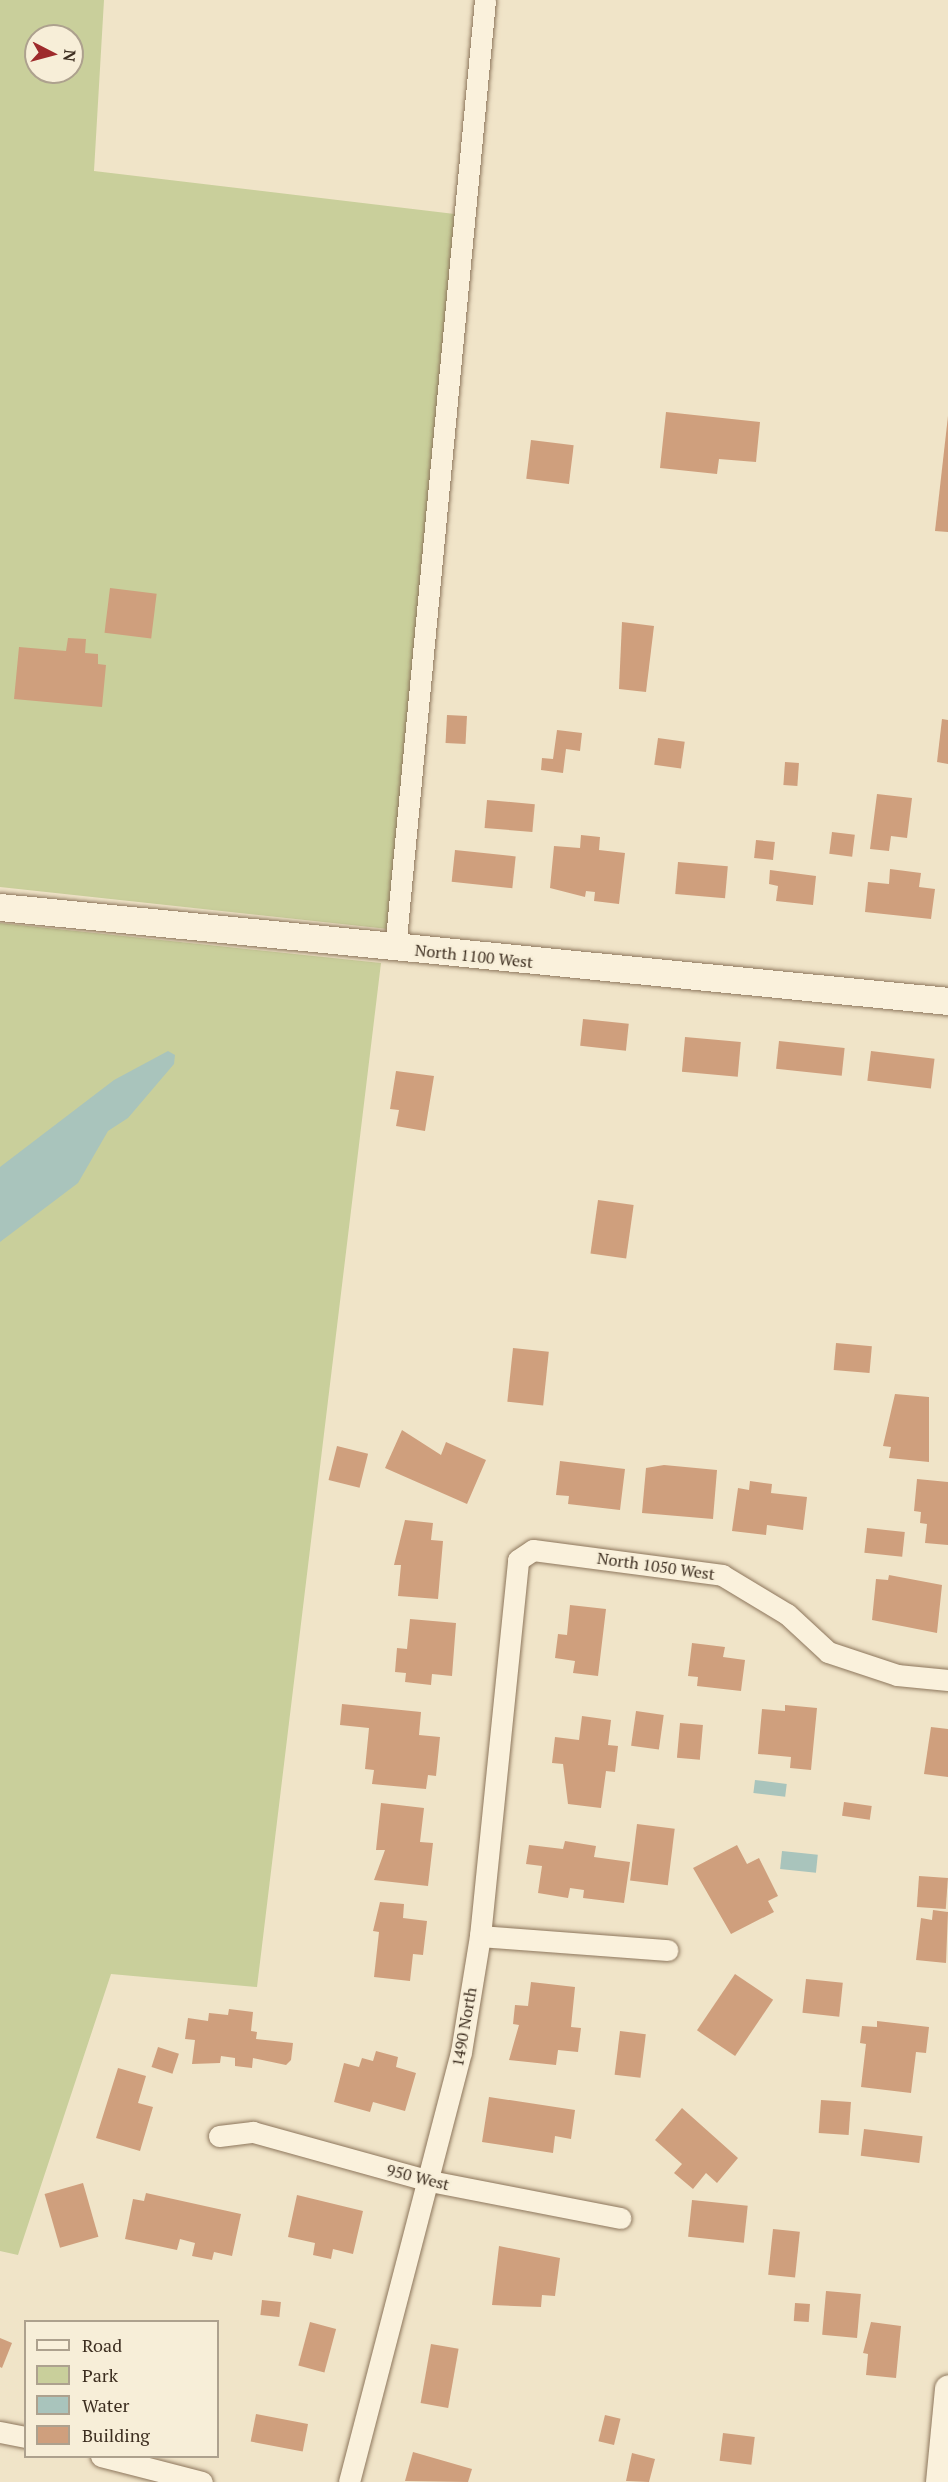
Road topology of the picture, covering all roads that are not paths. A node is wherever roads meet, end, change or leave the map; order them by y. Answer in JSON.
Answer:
{"nodes":[{"id":1,"x":485,"y":0,"type":"edge"},
{"id":2,"x":0,"y":906,"type":"edge"},
{"id":3,"x":395,"y":949,"type":"junction"},
{"id":4,"x":948,"y":1001,"type":"edge"},
{"id":5,"x":518,"y":1560,"type":"joint"},
{"id":6,"x":948,"y":1680,"type":"edge"},
{"id":7,"x":480,"y":1936,"type":"junction"},
{"id":8,"x":667,"y":1950,"type":"dead end"},
{"id":9,"x":219,"y":2136,"type":"dead end"},
{"id":10,"x":430,"y":2181,"type":"junction"},
{"id":11,"x":620,"y":2218,"type":"dead end"},
{"id":12,"x":948,"y":2388,"type":"edge"},
{"id":13,"x":0,"y":2432,"type":"edge"},
{"id":14,"x":24,"y":2437,"type":"edge"},
{"id":15,"x":105,"y":2458,"type":"edge"},
{"id":16,"x":202,"y":2482,"type":"edge"},
{"id":17,"x":349,"y":2482,"type":"edge"},
{"id":18,"x":939,"y":2482,"type":"edge"}],
"edges":[{"from":1,"to":3,"type":"street"},
{"from":2,"to":3,"type":"street","name":"North 1100 West"},
{"from":3,"to":4,"type":"street","name":"North 1100 West"},
{"from":5,"to":6,"type":"street","name":"North 1050 West"},
{"from":5,"to":7,"type":"street","name":"1490 North"},
{"from":7,"to":8,"type":"street"},
{"from":7,"to":10,"type":"street","name":"1490 North"},
{"from":9,"to":10,"type":"street","name":"950 West"},
{"from":10,"to":11,"type":"street","name":"950 West"},
{"from":10,"to":17,"type":"street","name":"1490 North"},
{"from":12,"to":18,"type":"street"},
{"from":13,"to":14,"type":"street"},
{"from":15,"to":16,"type":"street"}]}
